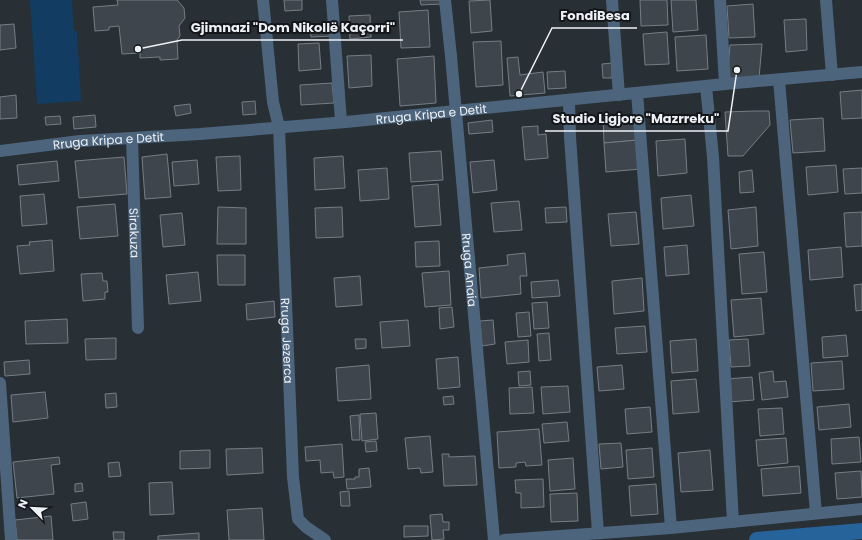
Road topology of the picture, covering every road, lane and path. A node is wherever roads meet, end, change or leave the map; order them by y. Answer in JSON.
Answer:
{"nodes":[{"id":1,"x":263,"y":0,"type":"edge"},
{"id":2,"x":332,"y":0,"type":"edge"},
{"id":3,"x":445,"y":0,"type":"edge"},
{"id":4,"x":612,"y":0,"type":"edge"},
{"id":5,"x":720,"y":0,"type":"edge"},
{"id":6,"x":826,"y":0,"type":"edge"},
{"id":7,"x":862,"y":72,"type":"edge"},
{"id":8,"x":832,"y":75,"type":"junction"},
{"id":9,"x":779,"y":80,"type":"junction"},
{"id":10,"x":726,"y":84,"type":"junction"},
{"id":11,"x":706,"y":86,"type":"junction"},
{"id":12,"x":637,"y":93,"type":"junction"},
{"id":13,"x":619,"y":95,"type":"junction"},
{"id":14,"x":569,"y":100,"type":"junction"},
{"id":15,"x":456,"y":110,"type":"junction"},
{"id":16,"x":341,"y":121,"type":"junction"},
{"id":17,"x":279,"y":127,"type":"junction"},
{"id":18,"x":132,"y":138,"type":"junction"},
{"id":19,"x":0,"y":151,"type":"edge"},
{"id":20,"x":138,"y":328,"type":"dead end"},
{"id":21,"x":0,"y":383,"type":"edge"},
{"id":22,"x":862,"y":509,"type":"edge"},
{"id":23,"x":816,"y":513,"type":"junction"},
{"id":24,"x":733,"y":522,"type":"junction"},
{"id":25,"x":671,"y":528,"type":"junction"},
{"id":26,"x":598,"y":533,"type":"junction"},
{"id":27,"x":11,"y":540,"type":"edge"},
{"id":28,"x":325,"y":540,"type":"edge"},
{"id":29,"x":494,"y":540,"type":"edge"},
{"id":30,"x":504,"y":540,"type":"edge"}],
"edges":[{"from":1,"to":17,"type":"street","name":"Rruga Jezerca"},
{"from":2,"to":16,"type":"street"},
{"from":3,"to":15,"type":"street","name":"Rruga Anaia"},
{"from":4,"to":13,"type":"street"},
{"from":5,"to":10,"type":"street"},
{"from":6,"to":8,"type":"street"},
{"from":7,"to":8,"type":"street","name":"Rruga Kripa e Detit"},
{"from":8,"to":9,"type":"street","name":"Rruga Kripa e Detit"},
{"from":9,"to":10,"type":"street","name":"Rruga Kripa e Detit"},
{"from":9,"to":23,"type":"street"},
{"from":10,"to":11,"type":"street","name":"Rruga Kripa e Detit"},
{"from":11,"to":12,"type":"street","name":"Rruga Kripa e Detit"},
{"from":11,"to":24,"type":"street"},
{"from":12,"to":13,"type":"street","name":"Rruga Kripa e Detit"},
{"from":12,"to":25,"type":"street"},
{"from":13,"to":14,"type":"street","name":"Rruga Kripa e Detit"},
{"from":14,"to":15,"type":"street","name":"Rruga Kripa e Detit"},
{"from":14,"to":26,"type":"street"},
{"from":15,"to":16,"type":"street","name":"Rruga Kripa e Detit"},
{"from":15,"to":29,"type":"street","name":"Rruga Anaia"},
{"from":16,"to":17,"type":"street","name":"Rruga Kripa e Detit"},
{"from":17,"to":18,"type":"street","name":"Rruga Kripa e Detit"},
{"from":17,"to":28,"type":"street","name":"Rruga Jezerca"},
{"from":18,"to":19,"type":"street","name":"Rruga Kripa e Detit"},
{"from":18,"to":20,"type":"street","name":"Sirakuza"},
{"from":21,"to":27,"type":"street"},
{"from":22,"to":23,"type":"street"},
{"from":23,"to":24,"type":"street"},
{"from":24,"to":25,"type":"street"},
{"from":25,"to":26,"type":"street"},
{"from":26,"to":30,"type":"street"}]}
